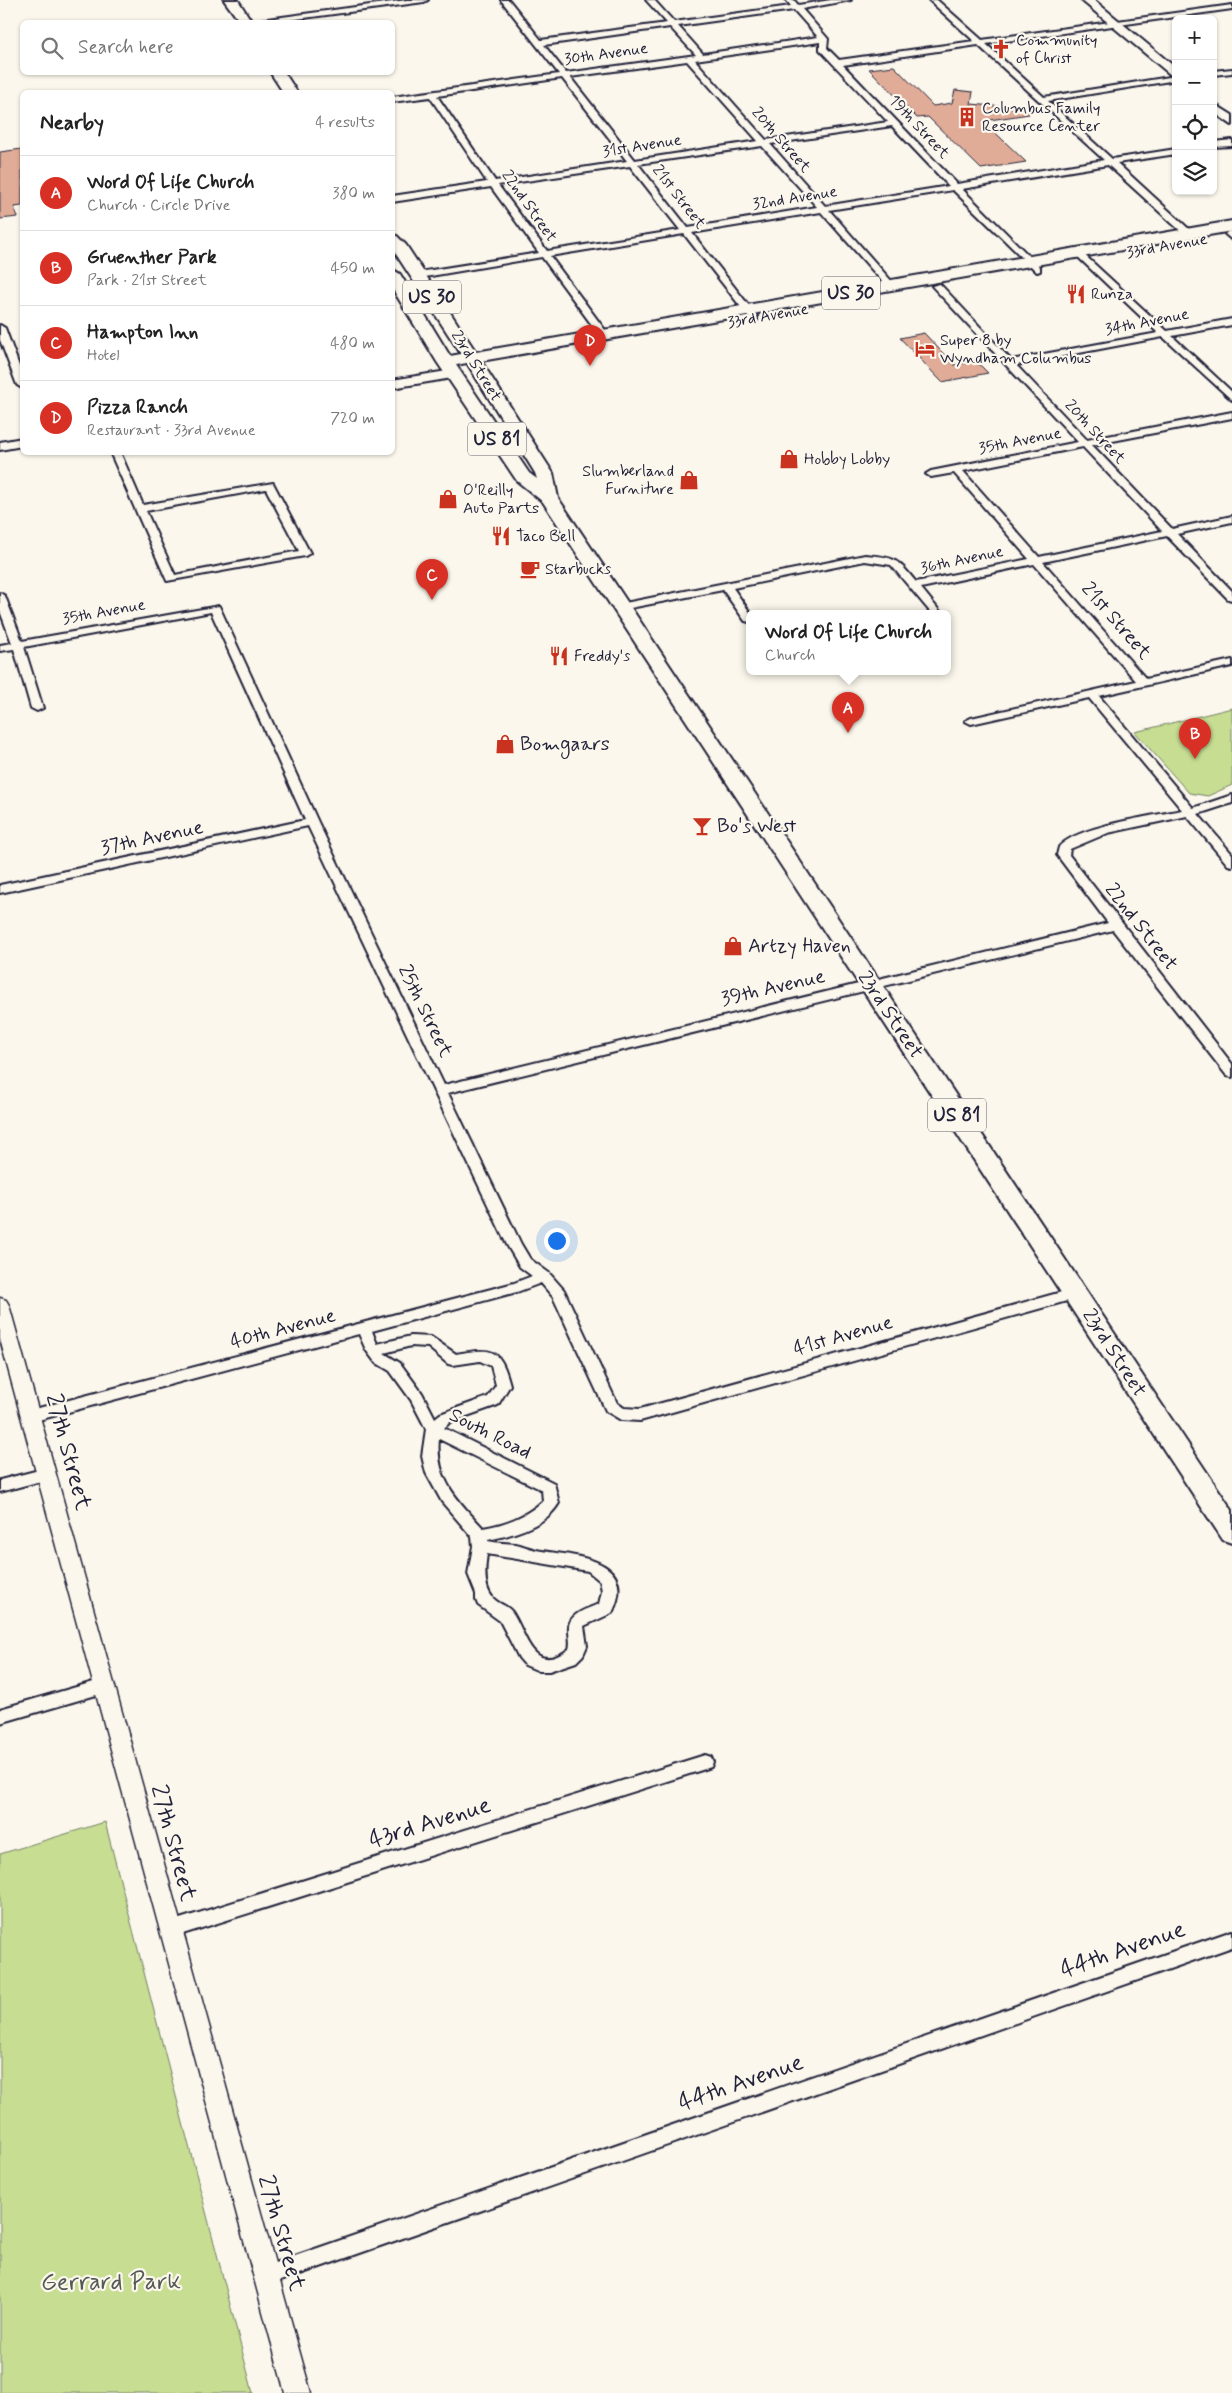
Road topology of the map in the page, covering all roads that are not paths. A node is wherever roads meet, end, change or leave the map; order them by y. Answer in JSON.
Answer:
{"nodes":[{"id":1,"x":231,"y":0,"type":"edge"},
{"id":2,"x":424,"y":0,"type":"edge"},
{"id":3,"x":505,"y":0,"type":"edge"},
{"id":4,"x":650,"y":0,"type":"edge"},
{"id":5,"x":790,"y":0,"type":"edge"},
{"id":6,"x":847,"y":0,"type":"edge"},
{"id":7,"x":933,"y":0,"type":"edge"},
{"id":8,"x":1087,"y":0,"type":"edge"},
{"id":9,"x":371,"y":3,"type":"edge"},
{"id":10,"x":797,"y":7,"type":"junction"},
{"id":11,"x":1232,"y":7,"type":"edge"},
{"id":12,"x":245,"y":20,"type":"edge"},
{"id":13,"x":272,"y":20,"type":"edge"},
{"id":14,"x":1114,"y":23,"type":"junction"},
{"id":15,"x":671,"y":24,"type":"junction"},
{"id":16,"x":824,"y":39,"type":"junction"},
{"id":17,"x":978,"y":42,"type":"junction"},
{"id":18,"x":539,"y":43,"type":"junction"},
{"id":19,"x":701,"y":56,"type":"junction"},
{"id":20,"x":689,"y":58,"type":"junction"},
{"id":21,"x":837,"y":63,"type":"junction"},
{"id":22,"x":1232,"y":71,"type":"edge"},
{"id":23,"x":1172,"y":73,"type":"edge"},
{"id":24,"x":1217,"y":73,"type":"edge"},
{"id":25,"x":280,"y":75,"type":"edge"},
{"id":26,"x":564,"y":76,"type":"junction"},
{"id":27,"x":1172,"y":77,"type":"edge"},
{"id":28,"x":289,"y":90,"type":"edge"},
{"id":29,"x":432,"y":94,"type":"junction"},
{"id":30,"x":395,"y":100,"type":"edge"},
{"id":31,"x":1040,"y":100,"type":"junction"},
{"id":32,"x":1217,"y":109,"type":"edge"},
{"id":33,"x":1232,"y":121,"type":"edge"},
{"id":34,"x":896,"y":122,"type":"junction"},
{"id":35,"x":762,"y":142,"type":"junction"},
{"id":36,"x":1232,"y":143,"type":"edge"},
{"id":37,"x":1217,"y":145,"type":"edge"},
{"id":38,"x":1172,"y":152,"type":"edge"},
{"id":39,"x":632,"y":162,"type":"junction"},
{"id":40,"x":1108,"y":162,"type":"junction"},
{"id":41,"x":493,"y":184,"type":"junction"},
{"id":42,"x":954,"y":186,"type":"junction"},
{"id":43,"x":395,"y":199,"type":"edge"},
{"id":44,"x":821,"y":209,"type":"junction"},
{"id":45,"x":685,"y":231,"type":"junction"},
{"id":46,"x":1188,"y":233,"type":"junction"},
{"id":47,"x":1231,"y":233,"type":"edge"},
{"id":48,"x":395,"y":242,"type":"edge"},
{"id":49,"x":543,"y":254,"type":"junction"},
{"id":50,"x":1083,"y":256,"type":"junction"},
{"id":51,"x":1033,"y":265,"type":"junction"},
{"id":52,"x":419,"y":275,"type":"junction"},
{"id":53,"x":395,"y":279,"type":"edge"},
{"id":54,"x":891,"y":286,"type":"junction"},
{"id":55,"x":937,"y":286,"type":"junction"},
{"id":56,"x":751,"y":315,"type":"junction"},
{"id":57,"x":1232,"y":322,"type":"edge"},
{"id":58,"x":0,"y":328,"type":"edge"},
{"id":59,"x":603,"y":334,"type":"junction"},
{"id":60,"x":1164,"y":334,"type":"junction"},
{"id":61,"x":474,"y":363,"type":"junction"},
{"id":62,"x":1009,"y":363,"type":"junction"},
{"id":63,"x":449,"y":368,"type":"junction"},
{"id":64,"x":395,"y":371,"type":"edge"},
{"id":65,"x":20,"y":380,"type":"edge"},
{"id":66,"x":395,"y":383,"type":"edge"},
{"id":67,"x":1232,"y":397,"type":"edge"},
{"id":68,"x":1232,"y":415,"type":"edge"},
{"id":69,"x":20,"y":442,"type":"edge"},
{"id":70,"x":1085,"y":444,"type":"junction"},
{"id":71,"x":0,"y":446,"type":"edge"},
{"id":72,"x":116,"y":455,"type":"edge"},
{"id":73,"x":957,"y":470,"type":"junction"},
{"id":74,"x":931,"y":474,"type":"dead end"},
{"id":75,"x":549,"y":498,"type":"junction"},
{"id":76,"x":140,"y":509,"type":"junction"},
{"id":77,"x":1232,"y":519,"type":"edge"},
{"id":78,"x":1170,"y":533,"type":"junction"},
{"id":79,"x":1038,"y":560,"type":"junction"},
{"id":80,"x":726,"y":586,"type":"junction"},
{"id":81,"x":914,"y":586,"type":"junction"},
{"id":82,"x":0,"y":596,"type":"edge"},
{"id":83,"x":1232,"y":597,"type":"edge"},
{"id":84,"x":620,"y":607,"type":"junction"},
{"id":85,"x":215,"y":608,"type":"joint"},
{"id":86,"x":934,"y":610,"type":"edge"},
{"id":87,"x":746,"y":615,"type":"edge"},
{"id":88,"x":18,"y":644,"type":"junction"},
{"id":89,"x":0,"y":648,"type":"edge"},
{"id":90,"x":1232,"y":663,"type":"edge"},
{"id":91,"x":1144,"y":682,"type":"junction"},
{"id":92,"x":1091,"y":694,"type":"junction"},
{"id":93,"x":37,"y":708,"type":"dead end"},
{"id":94,"x":970,"y":721,"type":"dead end"},
{"id":95,"x":1232,"y":799,"type":"edge"},
{"id":96,"x":1190,"y":812,"type":"junction"},
{"id":97,"x":312,"y":822,"type":"junction"},
{"id":98,"x":1232,"y":862,"type":"edge"},
{"id":99,"x":0,"y":889,"type":"edge"},
{"id":100,"x":1116,"y":925,"type":"junction"},
{"id":101,"x":870,"y":985,"type":"junction"},
{"id":102,"x":1232,"y":1073,"type":"edge"},
{"id":103,"x":440,"y":1090,"type":"junction"},
{"id":104,"x":544,"y":1276,"type":"junction"},
{"id":105,"x":1076,"y":1294,"type":"junction"},
{"id":106,"x":0,"y":1305,"type":"edge"},
{"id":107,"x":364,"y":1328,"type":"junction"},
{"id":108,"x":374,"y":1350,"type":"junction"},
{"id":109,"x":621,"y":1414,"type":"joint"},
{"id":110,"x":31,"y":1416,"type":"junction"},
{"id":111,"x":432,"y":1429,"type":"junction"},
{"id":112,"x":47,"y":1474,"type":"junction"},
{"id":113,"x":0,"y":1486,"type":"edge"},
{"id":114,"x":1232,"y":1532,"type":"edge"},
{"id":115,"x":480,"y":1541,"type":"junction"},
{"id":116,"x":104,"y":1686,"type":"junction"},
{"id":117,"x":0,"y":1716,"type":"edge"},
{"id":118,"x":705,"y":1762,"type":"dead end"},
{"id":119,"x":170,"y":1930,"type":"junction"},
{"id":120,"x":1232,"y":1939,"type":"edge"},
{"id":121,"x":266,"y":2276,"type":"junction"},
{"id":122,"x":298,"y":2393,"type":"edge"}],
"edges":[{"from":1,"to":12,"type":"highway"},
{"from":2,"to":9,"type":"street"},
{"from":3,"to":18,"type":"street","name":"21st Street"},
{"from":4,"to":15,"type":"street"},
{"from":5,"to":10,"type":"street","name":"19th Street"},
{"from":6,"to":10,"type":"street"},
{"from":7,"to":17,"type":"street"},
{"from":8,"to":14,"type":"main road"},
{"from":9,"to":13,"type":"street"},
{"from":10,"to":15,"type":"street"},
{"from":10,"to":16,"type":"street","name":"19th Street"},
{"from":11,"to":14,"type":"street"},
{"from":14,"to":17,"type":"street"},
{"from":14,"to":23,"type":"main road"},
{"from":15,"to":18,"type":"street"},
{"from":15,"to":19,"type":"street"},
{"from":16,"to":19,"type":"street","name":"30th Avenue"},
{"from":16,"to":21,"type":"street","name":"19th Street"},
{"from":17,"to":21,"type":"street"},
{"from":17,"to":31,"type":"street"},
{"from":18,"to":26,"type":"street","name":"21st Street"},
{"from":19,"to":20,"type":"street","name":"30th Avenue"},
{"from":20,"to":26,"type":"street","name":"30th Avenue"},
{"from":20,"to":35,"type":"street","name":"20th Street"},
{"from":21,"to":34,"type":"street","name":"19th Street"},
{"from":22,"to":24,"type":"street"},
{"from":25,"to":28,"type":"highway"},
{"from":26,"to":29,"type":"street","name":"30th Avenue"},
{"from":26,"to":39,"type":"street","name":"21st Street"},
{"from":27,"to":31,"type":"street"},
{"from":29,"to":30,"type":"street","name":"30th Avenue"},
{"from":29,"to":41,"type":"street","name":"22nd Street"},
{"from":31,"to":40,"type":"street"},
{"from":32,"to":33,"type":"main road"},
{"from":34,"to":35,"type":"street","name":"31st Avenue"},
{"from":34,"to":42,"type":"street","name":"19th Street"},
{"from":35,"to":39,"type":"street","name":"31st Avenue"},
{"from":35,"to":44,"type":"street","name":"20th Street"},
{"from":36,"to":37,"type":"street"},
{"from":38,"to":40,"type":"street","name":"32nd Avenue"},
{"from":39,"to":41,"type":"street","name":"31st Avenue"},
{"from":39,"to":45,"type":"street","name":"21st Street"},
{"from":40,"to":42,"type":"street","name":"32nd Avenue"},
{"from":40,"to":46,"type":"street"},
{"from":41,"to":43,"type":"street","name":"31st Avenue"},
{"from":41,"to":49,"type":"street","name":"22nd Street"},
{"from":42,"to":44,"type":"street","name":"32nd Avenue"},
{"from":42,"to":51,"type":"street","name":"19th Street"},
{"from":44,"to":45,"type":"street","name":"32nd Avenue"},
{"from":44,"to":54,"type":"street","name":"20th Street"},
{"from":45,"to":49,"type":"street","name":"32nd Avenue"},
{"from":45,"to":56,"type":"street","name":"21st Street"},
{"from":46,"to":47,"type":"highway","name":"33rd Avenue","number":"US 30"},
{"from":46,"to":50,"type":"highway","name":"33rd Avenue","number":"US 30"},
{"from":47,"to":50,"type":"highway","name":"33rd Avenue","number":"US 30"},
{"from":48,"to":52,"type":"highway","name":"23rd Street","number":"US 30"},
{"from":49,"to":52,"type":"street","name":"32nd Avenue"},
{"from":49,"to":59,"type":"street","name":"22nd Street"},
{"from":50,"to":51,"type":"highway","name":"33rd Avenue","number":"US 30"},
{"from":50,"to":60,"type":"street"},
{"from":51,"to":54,"type":"highway","name":"33rd Avenue","number":"US 30"},
{"from":51,"to":55,"type":"highway","name":"33rd Avenue","number":"US 30"},
{"from":52,"to":61,"type":"highway","name":"23rd Street","number":"US 30"},
{"from":53,"to":63,"type":"highway","name":"23rd Street","number":"US 30"},
{"from":54,"to":56,"type":"highway","name":"33rd Avenue","number":"US 30"},
{"from":55,"to":56,"type":"highway","name":"33rd Avenue","number":"US 30"},
{"from":55,"to":62,"type":"street","name":"20th Street"},
{"from":56,"to":59,"type":"highway","name":"33rd Avenue","number":"US 30"},
{"from":56,"to":61,"type":"highway","name":"33rd Avenue","number":"US 30"},
{"from":57,"to":60,"type":"street","name":"34th Avenue"},
{"from":58,"to":65,"type":"street"},
{"from":59,"to":61,"type":"highway","name":"33rd Avenue","number":"US 30"},
{"from":60,"to":62,"type":"street","name":"34th Avenue"},
{"from":60,"to":67,"type":"street"},
{"from":61,"to":63,"type":"highway","name":"33rd Avenue","number":"US 30"},
{"from":61,"to":75,"type":"highway","name":"23rd Street","number":"US 81"},
{"from":62,"to":70,"type":"street","name":"20th Street"},
{"from":63,"to":64,"type":"main road","name":"33rd Avenue"},
{"from":63,"to":66,"type":"main road","name":"33rd Avenue"},
{"from":63,"to":75,"type":"highway","name":"23rd Street","number":"US 81"},
{"from":68,"to":70,"type":"street","name":"35th Avenue"},
{"from":69,"to":71,"type":"main road"},
{"from":70,"to":73,"type":"street","name":"35th Avenue"},
{"from":70,"to":78,"type":"street","name":"20th Street"},
{"from":72,"to":76,"type":"street"},
{"from":73,"to":74,"type":"street","name":"35th Avenue"},
{"from":73,"to":79,"type":"street","name":"21st Street"},
{"from":75,"to":84,"type":"highway","name":"23rd Street","number":"US 81"},
{"from":76,"to":76,"type":"street"},
{"from":77,"to":78,"type":"street","name":"36th Avenue"},
{"from":78,"to":79,"type":"street","name":"36th Avenue"},
{"from":78,"to":83,"type":"street","name":"20th Street"},
{"from":79,"to":81,"type":"street","name":"36th Avenue"},
{"from":79,"to":91,"type":"street","name":"21st Street"},
{"from":80,"to":81,"type":"street","name":"36th Avenue"},
{"from":80,"to":84,"type":"street","name":"36th Avenue"},
{"from":80,"to":87,"type":"street"},
{"from":81,"to":86,"type":"street"},
{"from":82,"to":88,"type":"street"},
{"from":84,"to":101,"type":"highway","name":"23rd Street","number":"US 81"},
{"from":85,"to":88,"type":"street","name":"35th Avenue"},
{"from":85,"to":97,"type":"street","name":"25th Street"},
{"from":88,"to":89,"type":"street","name":"35th Avenue"},
{"from":88,"to":93,"type":"street"},
{"from":90,"to":91,"type":"street"},
{"from":91,"to":92,"type":"street","name":"21st Street"},
{"from":92,"to":94,"type":"street"},
{"from":92,"to":96,"type":"street"},
{"from":95,"to":96,"type":"street"},
{"from":96,"to":98,"type":"street"},
{"from":96,"to":100,"type":"street","name":"22nd Street"},
{"from":97,"to":99,"type":"street","name":"37th Avenue"},
{"from":97,"to":103,"type":"street","name":"25th Street"},
{"from":100,"to":101,"type":"street","name":"39th Avenue"},
{"from":100,"to":102,"type":"street","name":"22nd Street"},
{"from":101,"to":103,"type":"street","name":"39th Avenue"},
{"from":101,"to":105,"type":"highway","name":"23rd Street","number":"US 81"},
{"from":103,"to":104,"type":"street","name":"25th Street"},
{"from":104,"to":107,"type":"street","name":"40th Avenue"},
{"from":104,"to":109,"type":"street","name":"25th Street"},
{"from":105,"to":109,"type":"street","name":"41st Avenue"},
{"from":105,"to":114,"type":"highway","name":"23rd Street","number":"US 81"},
{"from":106,"to":110,"type":"street","name":"27th Street"},
{"from":107,"to":108,"type":"street"},
{"from":107,"to":110,"type":"street","name":"40th Avenue"},
{"from":108,"to":111,"type":"street"},
{"from":108,"to":111,"type":"street","name":"South Road"},
{"from":110,"to":112,"type":"street","name":"27th Street"},
{"from":111,"to":115,"type":"street"},
{"from":111,"to":115,"type":"street","name":"South Road"},
{"from":112,"to":113,"type":"street"},
{"from":112,"to":116,"type":"street","name":"27th Street"},
{"from":115,"to":115,"type":"street"},
{"from":116,"to":117,"type":"street"},
{"from":116,"to":119,"type":"street","name":"27th Street"},
{"from":118,"to":119,"type":"street","name":"43rd Avenue"},
{"from":119,"to":121,"type":"street","name":"27th Street"},
{"from":120,"to":121,"type":"street","name":"44th Avenue"},
{"from":121,"to":122,"type":"street","name":"27th Street"}]}
